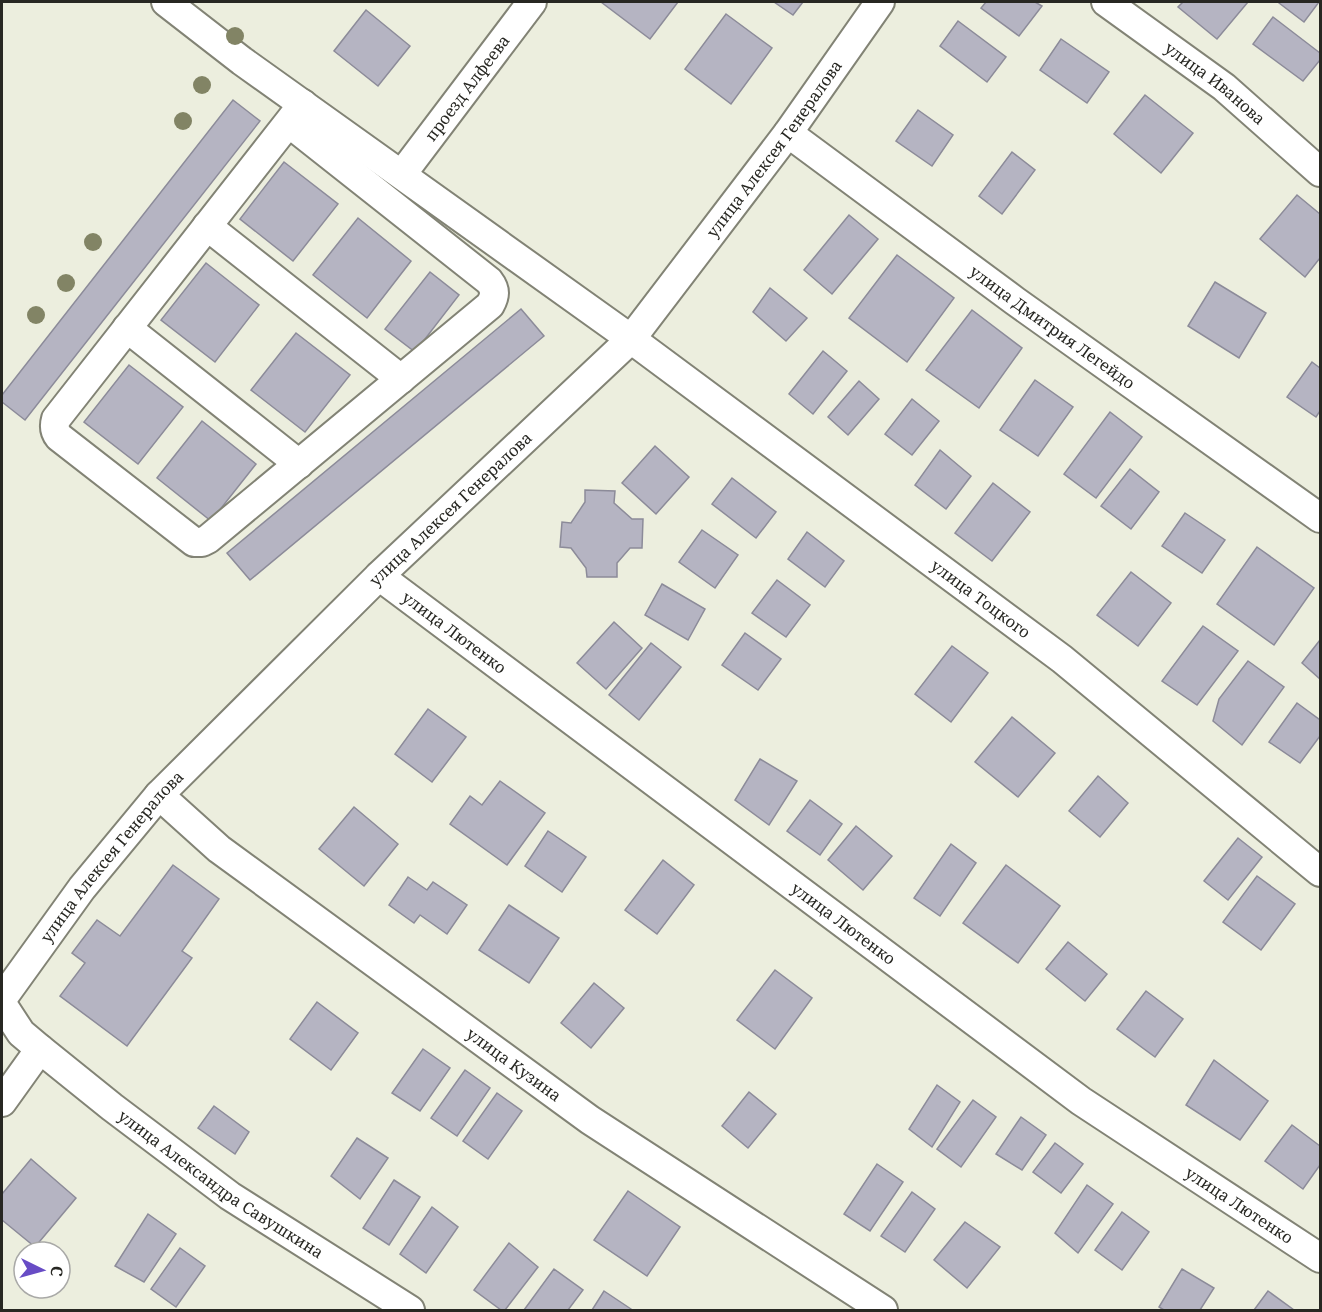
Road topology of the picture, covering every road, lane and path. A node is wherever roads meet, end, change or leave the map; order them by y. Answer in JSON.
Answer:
{"nodes":[{"id":1,"x":166,"y":2,"type":"edge"},
{"id":2,"x":532,"y":2,"type":"edge"},
{"id":3,"x":880,"y":2,"type":"edge"},
{"id":4,"x":1106,"y":2,"type":"edge"},
{"id":5,"x":296,"y":113,"type":"junction"},
{"id":6,"x":788,"y":133,"type":"junction"},
{"id":7,"x":1320,"y":172,"type":"edge"},
{"id":8,"x":402,"y":174,"type":"junction"},
{"id":9,"x":207,"y":226,"type":"junction"},
{"id":10,"x":127,"y":328,"type":"junction"},
{"id":11,"x":631,"y":339,"type":"junction"},
{"id":12,"x":401,"y":379,"type":"junction"},
{"id":13,"x":299,"y":464,"type":"junction"},
{"id":14,"x":1320,"y":518,"type":"edge"},
{"id":15,"x":379,"y":576,"type":"junction"},
{"id":16,"x":159,"y":795,"type":"junction"},
{"id":17,"x":1320,"y":872,"type":"edge"},
{"id":18,"x":2,"y":1002,"type":"edge"},
{"id":19,"x":40,"y":1049,"type":"junction"},
{"id":20,"x":2,"y":1102,"type":"edge"},
{"id":21,"x":1320,"y":1258,"type":"edge"},
{"id":22,"x":410,"y":1311,"type":"edge"},
{"id":23,"x":883,"y":1311,"type":"edge"}],
"edges":[{"from":1,"to":5,"type":"street"},
{"from":2,"to":8,"type":"street","name":"проезд Алфеева"},
{"from":3,"to":6,"type":"street","name":"улица Алексея Генералова"},
{"from":4,"to":7,"type":"street","name":"улица Иванова"},
{"from":5,"to":8,"type":"street","name":"улица Тоцкого"},
{"from":5,"to":9,"type":"street"},
{"from":5,"to":12,"type":"street"},
{"from":6,"to":11,"type":"street","name":"улица Алексея Генералова"},
{"from":6,"to":14,"type":"street","name":"улица Дмитрия Легейдо"},
{"from":8,"to":11,"type":"street","name":"улица Тоцкого"},
{"from":9,"to":10,"type":"street"},
{"from":9,"to":12,"type":"street"},
{"from":10,"to":13,"type":"street"},
{"from":10,"to":13,"type":"street"},
{"from":11,"to":15,"type":"street","name":"улица Алексея Генералова"},
{"from":11,"to":17,"type":"street","name":"улица Тоцкого"},
{"from":12,"to":13,"type":"street"},
{"from":15,"to":16,"type":"street","name":"улица Алексея Генералова"},
{"from":15,"to":21,"type":"street","name":"улица Лютенко"},
{"from":16,"to":18,"type":"street","name":"улица Алексея Генералова"},
{"from":16,"to":23,"type":"street","name":"улица Кузина"},
{"from":18,"to":19,"type":"street","name":"улица Алексея Генералова"},
{"from":19,"to":20,"type":"street"},
{"from":19,"to":22,"type":"street","name":"улица Александра Савушкина"}]}
